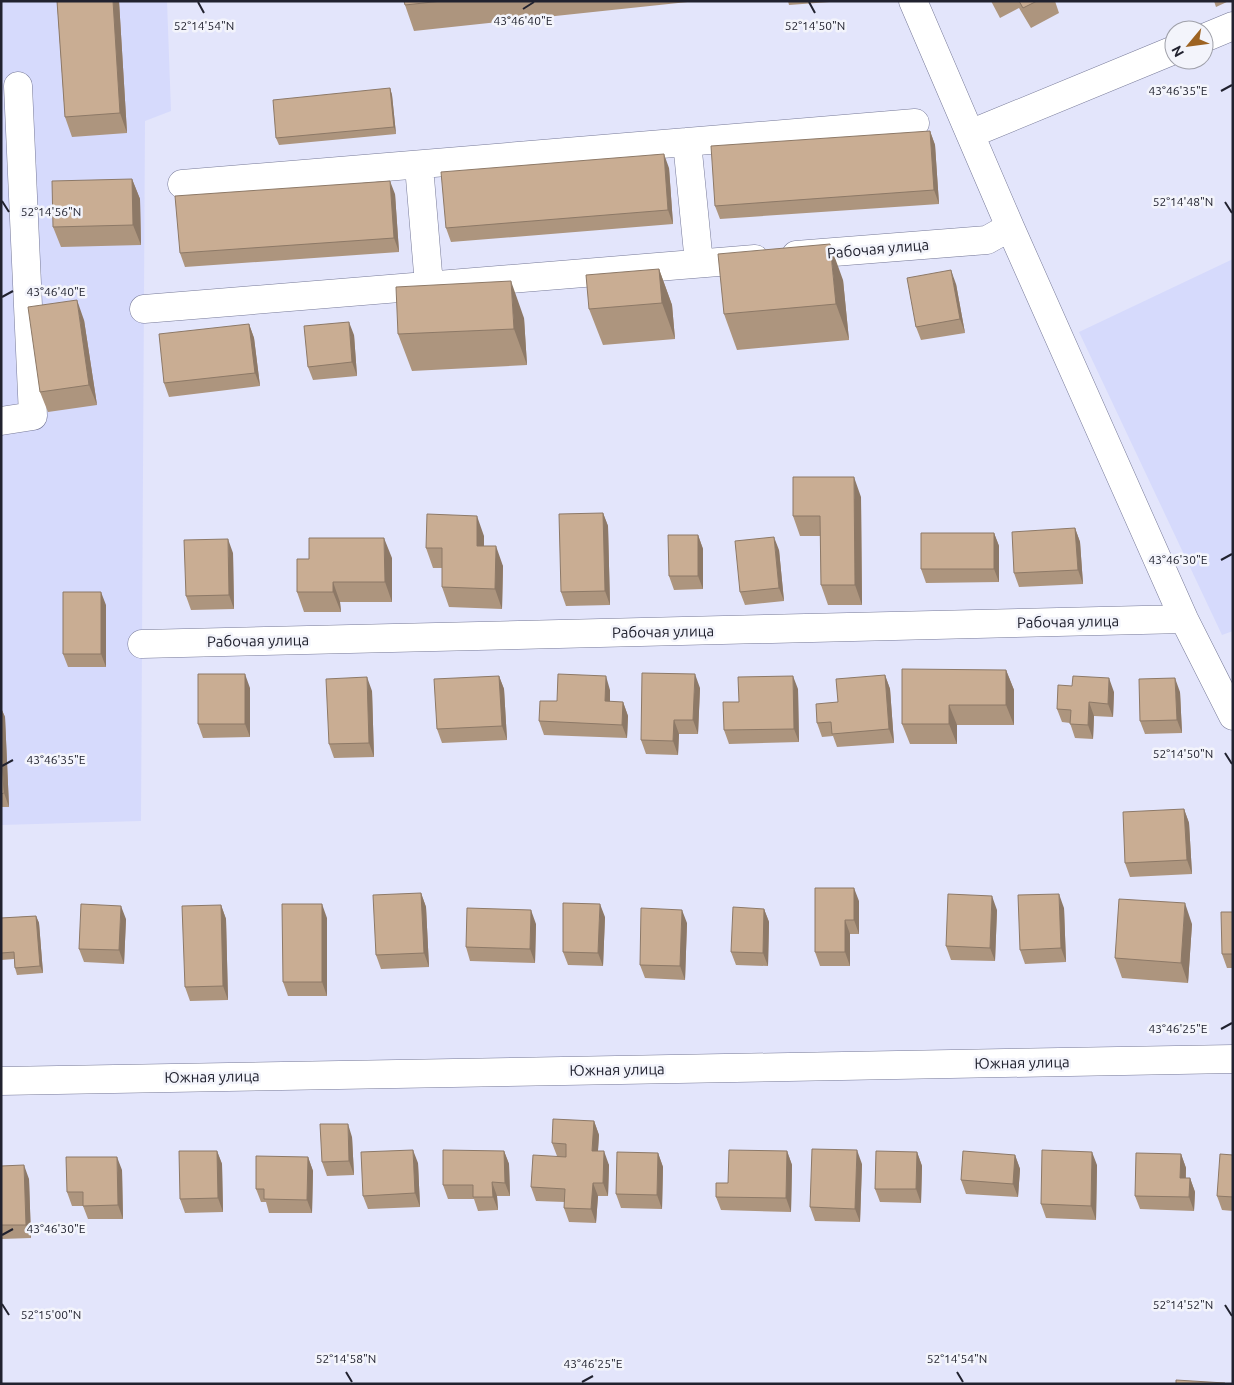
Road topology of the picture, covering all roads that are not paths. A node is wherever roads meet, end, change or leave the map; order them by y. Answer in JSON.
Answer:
{"nodes":[{"id":1,"x":914,"y":1,"type":"edge"},
{"id":2,"x":1233,"y":26,"type":"edge"},
{"id":3,"x":1214,"y":34,"type":"edge"},
{"id":4,"x":1164,"y":54,"type":"edge"},
{"id":5,"x":18,"y":86,"type":"dead end"},
{"id":6,"x":915,"y":123,"type":"dead end"},
{"id":7,"x":970,"y":134,"type":"junction"},
{"id":8,"x":687,"y":142,"type":"junction"},
{"id":9,"x":419,"y":166,"type":"junction"},
{"id":10,"x":182,"y":184,"type":"dead end"},
{"id":11,"x":1010,"y":226,"type":"junction"},
{"id":12,"x":699,"y":263,"type":"junction"},
{"id":13,"x":429,"y":285,"type":"junction"},
{"id":14,"x":144,"y":309,"type":"dead end"},
{"id":15,"x":1,"y":422,"type":"edge"},
{"id":16,"x":1184,"y":620,"type":"junction"},
{"id":17,"x":142,"y":644,"type":"dead end"},
{"id":18,"x":1233,"y":716,"type":"edge"},
{"id":19,"x":1233,"y":1059,"type":"edge"},
{"id":20,"x":1,"y":1080,"type":"edge"}],
"edges":[{"from":1,"to":7,"type":"street"},
{"from":2,"to":3,"type":"street"},
{"from":4,"to":7,"type":"street"},
{"from":5,"to":15,"type":"street"},
{"from":6,"to":8,"type":"street"},
{"from":7,"to":11,"type":"street"},
{"from":8,"to":9,"type":"street"},
{"from":8,"to":12,"type":"street"},
{"from":9,"to":10,"type":"street"},
{"from":9,"to":13,"type":"street"},
{"from":11,"to":12,"type":"street","name":"Рабочая улица"},
{"from":11,"to":16,"type":"street"},
{"from":12,"to":13,"type":"street","name":"Рабочая улица"},
{"from":13,"to":14,"type":"street","name":"Рабочая улица"},
{"from":16,"to":17,"type":"street","name":"Рабочая улица"},
{"from":16,"to":18,"type":"street"},
{"from":19,"to":20,"type":"street","name":"Южная улица"}]}
